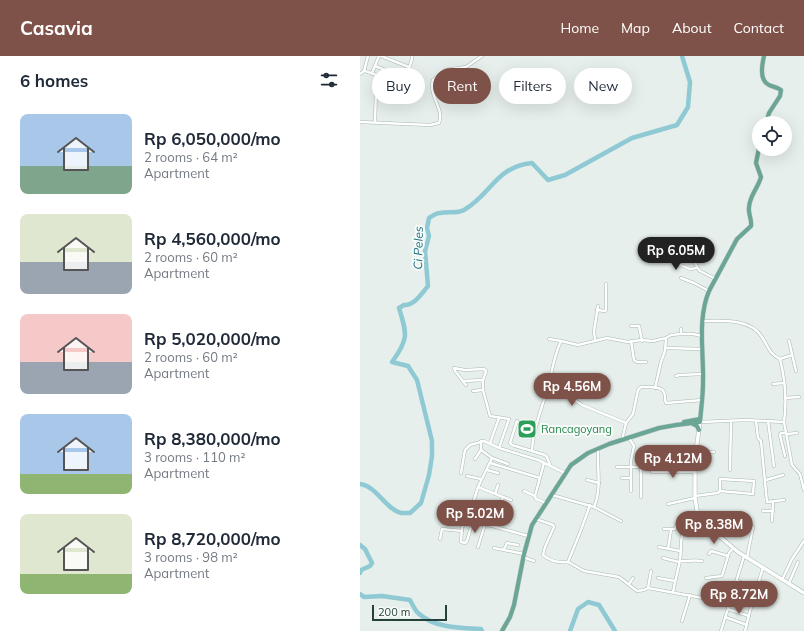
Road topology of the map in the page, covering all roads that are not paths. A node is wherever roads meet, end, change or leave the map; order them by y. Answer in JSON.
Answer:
{"nodes":[{"id":1,"x":368,"y":56,"type":"edge"},
{"id":2,"x":380,"y":56,"type":"edge"},
{"id":3,"x":392,"y":56,"type":"edge"},
{"id":4,"x":412,"y":56,"type":"edge"},
{"id":5,"x":482,"y":56,"type":"edge"},
{"id":6,"x":764,"y":56,"type":"edge"},
{"id":7,"x":391,"y":60,"type":"junction"},
{"id":8,"x":375,"y":66,"type":"joint"},
{"id":9,"x":409,"y":67,"type":"joint"},
{"id":10,"x":380,"y":68,"type":"edge"},
{"id":11,"x":364,"y":71,"type":"junction"},
{"id":12,"x":360,"y":74,"type":"edge"},
{"id":13,"x":372,"y":74,"type":"edge"},
{"id":14,"x":376,"y":104,"type":"edge"},
{"id":15,"x":768,"y":116,"type":"edge"},
{"id":16,"x":360,"y":122,"type":"edge"},
{"id":17,"x":375,"y":122,"type":"junction"},
{"id":18,"x":757,"y":156,"type":"edge"},
{"id":19,"x":673,"y":250,"type":"dead end"},
{"id":20,"x":681,"y":255,"type":"junction"},
{"id":21,"x":697,"y":268,"type":"junction"},
{"id":22,"x":681,"y":278,"type":"dead end"},
{"id":23,"x":716,"y":279,"type":"junction"},
{"id":24,"x":606,"y":284,"type":"dead end"},
{"id":25,"x":709,"y":291,"type":"junction"},
{"id":26,"x":598,"y":306,"type":"dead end"},
{"id":27,"x":597,"y":310,"type":"junction"},
{"id":28,"x":703,"y":321,"type":"junction"},
{"id":29,"x":631,"y":326,"type":"dead end"},
{"id":30,"x":681,"y":329,"type":"dead end"},
{"id":31,"x":681,"y":334,"type":"junction"},
{"id":32,"x":702,"y":336,"type":"junction"},
{"id":33,"x":666,"y":338,"type":"junction"},
{"id":34,"x":549,"y":339,"type":"dead end"},
{"id":35,"x":595,"y":340,"type":"junction"},
{"id":36,"x":561,"y":341,"type":"junction"},
{"id":37,"x":642,"y":341,"type":"junction"},
{"id":38,"x":789,"y":341,"type":"dead end"},
{"id":39,"x":631,"y":342,"type":"junction"},
{"id":40,"x":666,"y":348,"type":"junction"},
{"id":41,"x":703,"y":349,"type":"junction"},
{"id":42,"x":792,"y":355,"type":"junction"},
{"id":43,"x":780,"y":359,"type":"junction"},
{"id":44,"x":646,"y":362,"type":"dead end"},
{"id":45,"x":796,"y":371,"type":"dead end"},
{"id":46,"x":703,"y":374,"type":"junction"},
{"id":47,"x":676,"y":376,"type":"dead end"},
{"id":48,"x":483,"y":380,"type":"junction"},
{"id":49,"x":464,"y":381,"type":"junction"},
{"id":50,"x":784,"y":383,"type":"junction"},
{"id":51,"x":773,"y":384,"type":"dead end"},
{"id":52,"x":466,"y":385,"type":"dead end"},
{"id":53,"x":548,"y":386,"type":"junction"},
{"id":54,"x":655,"y":388,"type":"junction"},
{"id":55,"x":483,"y":390,"type":"junction"},
{"id":56,"x":473,"y":391,"type":"dead end"},
{"id":57,"x":799,"y":397,"type":"dead end"},
{"id":58,"x":785,"y":398,"type":"junction"},
{"id":59,"x":702,"y":400,"type":"junction"},
{"id":60,"x":702,"y":412,"type":"junction"},
{"id":61,"x":499,"y":418,"type":"junction"},
{"id":62,"x":756,"y":420,"type":"junction"},
{"id":63,"x":517,"y":421,"type":"dead end"},
{"id":64,"x":701,"y":421,"type":"junction"},
{"id":65,"x":731,"y":421,"type":"junction"},
{"id":66,"x":768,"y":421,"type":"junction"},
{"id":67,"x":691,"y":422,"type":"junction"},
{"id":68,"x":784,"y":422,"type":"junction"},
{"id":69,"x":626,"y":423,"type":"junction"},
{"id":70,"x":699,"y":430,"type":"junction"},
{"id":71,"x":797,"y":433,"type":"dead end"},
{"id":72,"x":786,"y":434,"type":"junction"},
{"id":73,"x":629,"y":438,"type":"junction"},
{"id":74,"x":622,"y":440,"type":"junction"},
{"id":75,"x":481,"y":442,"type":"junction"},
{"id":76,"x":490,"y":443,"type":"junction"},
{"id":77,"x":499,"y":448,"type":"junction"},
{"id":78,"x":598,"y":449,"type":"junction"},
{"id":79,"x":481,"y":450,"type":"junction"},
{"id":80,"x":532,"y":451,"type":"junction"},
{"id":81,"x":696,"y":452,"type":"junction"},
{"id":82,"x":714,"y":452,"type":"dead end"},
{"id":83,"x":785,"y":456,"type":"dead end"},
{"id":84,"x":475,"y":458,"type":"dead end"},
{"id":85,"x":492,"y":458,"type":"junction"},
{"id":86,"x":490,"y":463,"type":"junction"},
{"id":87,"x":544,"y":463,"type":"junction"},
{"id":88,"x":508,"y":464,"type":"dead end"},
{"id":89,"x":550,"y":466,"type":"junction"},
{"id":90,"x":774,"y":466,"type":"dead end"},
{"id":91,"x":617,"y":467,"type":"dead end"},
{"id":92,"x":631,"y":467,"type":"junction"},
{"id":93,"x":487,"y":470,"type":"junction"},
{"id":94,"x":730,"y":470,"type":"dead end"},
{"id":95,"x":652,"y":472,"type":"dead end"},
{"id":96,"x":695,"y":472,"type":"junction"},
{"id":97,"x":461,"y":473,"type":"dead end"},
{"id":98,"x":565,"y":473,"type":"junction"},
{"id":99,"x":498,"y":474,"type":"dead end"},
{"id":100,"x":783,"y":475,"type":"dead end"},
{"id":101,"x":467,"y":476,"type":"dead end"},
{"id":102,"x":540,"y":478,"type":"junction"},
{"id":103,"x":622,"y":478,"type":"dead end"},
{"id":104,"x":631,"y":478,"type":"junction"},
{"id":105,"x":481,"y":479,"type":"junction"},
{"id":106,"x":587,"y":480,"type":"dead end"},
{"id":107,"x":766,"y":480,"type":"junction"},
{"id":108,"x":599,"y":483,"type":"junction"},
{"id":109,"x":498,"y":485,"type":"dead end"},
{"id":110,"x":478,"y":487,"type":"junction"},
{"id":111,"x":804,"y":490,"type":"edge"},
{"id":112,"x":524,"y":491,"type":"dead end"},
{"id":113,"x":631,"y":491,"type":"dead end"},
{"id":114,"x":720,"y":491,"type":"junction"},
{"id":115,"x":495,"y":494,"type":"junction"},
{"id":116,"x":552,"y":495,"type":"junction"},
{"id":117,"x":535,"y":496,"type":"junction"},
{"id":118,"x":502,"y":497,"type":"junction"},
{"id":119,"x":640,"y":497,"type":"dead end"},
{"id":120,"x":695,"y":497,"type":"junction"},
{"id":121,"x":511,"y":500,"type":"dead end"},
{"id":122,"x":784,"y":500,"type":"dead end"},
{"id":123,"x":773,"y":501,"type":"junction"},
{"id":124,"x":547,"y":503,"type":"junction"},
{"id":125,"x":668,"y":504,"type":"dead end"},
{"id":126,"x":590,"y":505,"type":"junction"},
{"id":127,"x":486,"y":506,"type":"dead end"},
{"id":128,"x":594,"y":507,"type":"junction"},
{"id":129,"x":498,"y":511,"type":"junction"},
{"id":130,"x":773,"y":511,"type":"junction"},
{"id":131,"x":764,"y":512,"type":"dead end"},
{"id":132,"x":697,"y":514,"type":"junction"},
{"id":133,"x":466,"y":517,"type":"junction"},
{"id":134,"x":536,"y":518,"type":"junction"},
{"id":135,"x":473,"y":520,"type":"junction"},
{"id":136,"x":621,"y":521,"type":"dead end"},
{"id":137,"x":772,"y":521,"type":"dead end"},
{"id":138,"x":685,"y":523,"type":"junction"},
{"id":139,"x":485,"y":524,"type":"junction"},
{"id":140,"x":492,"y":526,"type":"junction"},
{"id":141,"x":752,"y":527,"type":"dead end"},
{"id":142,"x":664,"y":529,"type":"dead end"},
{"id":143,"x":671,"y":530,"type":"junction"},
{"id":144,"x":462,"y":531,"type":"junction"},
{"id":145,"x":528,"y":536,"type":"junction"},
{"id":146,"x":440,"y":539,"type":"dead end"},
{"id":147,"x":804,"y":541,"type":"edge"},
{"id":148,"x":518,"y":545,"type":"dead end"},
{"id":149,"x":478,"y":547,"type":"dead end"},
{"id":150,"x":659,"y":547,"type":"dead end"},
{"id":151,"x":494,"y":548,"type":"dead end"},
{"id":152,"x":733,"y":548,"type":"junction"},
{"id":153,"x":504,"y":549,"type":"junction"},
{"id":154,"x":668,"y":549,"type":"junction"},
{"id":155,"x":680,"y":551,"type":"junction"},
{"id":156,"x":709,"y":554,"type":"dead end"},
{"id":157,"x":524,"y":556,"type":"junction"},
{"id":158,"x":728,"y":556,"type":"junction"},
{"id":159,"x":746,"y":557,"type":"junction"},
{"id":160,"x":663,"y":558,"type":"dead end"},
{"id":161,"x":534,"y":561,"type":"dead end"},
{"id":162,"x":680,"y":561,"type":"junction"},
{"id":163,"x":702,"y":561,"type":"dead end"},
{"id":164,"x":568,"y":562,"type":"junction"},
{"id":165,"x":798,"y":562,"type":"dead end"},
{"id":166,"x":763,"y":568,"type":"junction"},
{"id":167,"x":651,"y":571,"type":"dead end"},
{"id":168,"x":633,"y":578,"type":"dead end"},
{"id":169,"x":658,"y":578,"type":"dead end"},
{"id":170,"x":706,"y":578,"type":"dead end"},
{"id":171,"x":782,"y":580,"type":"junction"},
{"id":172,"x":675,"y":581,"type":"junction"},
{"id":173,"x":737,"y":581,"type":"junction"},
{"id":174,"x":759,"y":581,"type":"junction"},
{"id":175,"x":629,"y":584,"type":"junction"},
{"id":176,"x":788,"y":584,"type":"junction"},
{"id":177,"x":648,"y":588,"type":"junction"},
{"id":178,"x":757,"y":588,"type":"junction"},
{"id":179,"x":673,"y":592,"type":"junction"},
{"id":180,"x":804,"y":593,"type":"edge"},
{"id":181,"x":690,"y":595,"type":"junction"},
{"id":182,"x":740,"y":595,"type":"dead end"},
{"id":183,"x":754,"y":595,"type":"junction"},
{"id":184,"x":753,"y":599,"type":"junction"},
{"id":185,"x":729,"y":607,"type":"junction"},
{"id":186,"x":749,"y":616,"type":"junction"},
{"id":187,"x":726,"y":617,"type":"junction"},
{"id":188,"x":682,"y":621,"type":"dead end"},
{"id":189,"x":747,"y":625,"type":"junction"},
{"id":190,"x":503,"y":630,"type":"edge"},
{"id":191,"x":721,"y":631,"type":"edge"},
{"id":192,"x":745,"y":631,"type":"edge"}],
"edges":[{"from":1,"to":11,"type":"street"},
{"from":2,"to":7,"type":"street"},
{"from":2,"to":8,"type":"street"},
{"from":3,"to":7,"type":"street"},
{"from":4,"to":9,"type":"street"},
{"from":5,"to":17,"type":"street"},
{"from":6,"to":15,"type":"main road"},
{"from":7,"to":9,"type":"street"},
{"from":8,"to":10,"type":"street"},
{"from":11,"to":12,"type":"street"},
{"from":11,"to":13,"type":"street"},
{"from":14,"to":17,"type":"street"},
{"from":16,"to":17,"type":"street"},
{"from":18,"to":23,"type":"main road"},
{"from":19,"to":20,"type":"street"},
{"from":20,"to":21,"type":"street"},
{"from":20,"to":21,"type":"street"},
{"from":21,"to":23,"type":"street"},
{"from":22,"to":25,"type":"street"},
{"from":23,"to":25,"type":"main road"},
{"from":24,"to":27,"type":"street"},
{"from":25,"to":28,"type":"main road"},
{"from":26,"to":27,"type":"street"},
{"from":27,"to":35,"type":"street"},
{"from":28,"to":32,"type":"main road"},
{"from":28,"to":43,"type":"street"},
{"from":29,"to":37,"type":"street"},
{"from":30,"to":31,"type":"street"},
{"from":31,"to":32,"type":"street"},
{"from":31,"to":33,"type":"street"},
{"from":32,"to":41,"type":"main road"},
{"from":33,"to":37,"type":"street"},
{"from":33,"to":40,"type":"street"},
{"from":34,"to":36,"type":"street"},
{"from":35,"to":36,"type":"street"},
{"from":35,"to":39,"type":"street"},
{"from":36,"to":53,"type":"street"},
{"from":37,"to":39,"type":"street"},
{"from":38,"to":42,"type":"street"},
{"from":39,"to":44,"type":"street"},
{"from":40,"to":41,"type":"street"},
{"from":40,"to":54,"type":"street"},
{"from":41,"to":46,"type":"main road"},
{"from":42,"to":43,"type":"street"},
{"from":42,"to":45,"type":"street"},
{"from":43,"to":50,"type":"street"},
{"from":46,"to":47,"type":"street"},
{"from":46,"to":59,"type":"main road"},
{"from":48,"to":49,"type":"street"},
{"from":48,"to":49,"type":"street"},
{"from":48,"to":55,"type":"street"},
{"from":49,"to":52,"type":"street"},
{"from":50,"to":51,"type":"street"},
{"from":50,"to":58,"type":"street"},
{"from":53,"to":69,"type":"street"},
{"from":53,"to":80,"type":"street"},
{"from":54,"to":59,"type":"street"},
{"from":54,"to":69,"type":"street"},
{"from":55,"to":56,"type":"street"},
{"from":55,"to":61,"type":"street"},
{"from":57,"to":58,"type":"street"},
{"from":58,"to":68,"type":"street"},
{"from":59,"to":60,"type":"main road"},
{"from":60,"to":64,"type":"main road"},
{"from":60,"to":67,"type":"main road"},
{"from":61,"to":76,"type":"street"},
{"from":61,"to":77,"type":"street"},
{"from":62,"to":65,"type":"street"},
{"from":62,"to":66,"type":"street"},
{"from":62,"to":107,"type":"street"},
{"from":63,"to":80,"type":"street"},
{"from":64,"to":65,"type":"street"},
{"from":64,"to":67,"type":"main road"},
{"from":64,"to":70,"type":"main road"},
{"from":65,"to":94,"type":"street"},
{"from":66,"to":68,"type":"street"},
{"from":66,"to":90,"type":"street"},
{"from":67,"to":70,"type":"main road"},
{"from":67,"to":73,"type":"main road"},
{"from":68,"to":72,"type":"street"},
{"from":69,"to":74,"type":"street"},
{"from":70,"to":81,"type":"main road"},
{"from":71,"to":72,"type":"street"},
{"from":72,"to":83,"type":"street"},
{"from":72,"to":111,"type":"street"},
{"from":73,"to":74,"type":"main road"},
{"from":73,"to":92,"type":"street"},
{"from":74,"to":78,"type":"main road"},
{"from":75,"to":76,"type":"street"},
{"from":75,"to":79,"type":"street"},
{"from":75,"to":97,"type":"street"},
{"from":76,"to":77,"type":"street"},
{"from":77,"to":87,"type":"street"},
{"from":78,"to":98,"type":"main road"},
{"from":78,"to":108,"type":"street"},
{"from":79,"to":84,"type":"street"},
{"from":79,"to":85,"type":"street"},
{"from":80,"to":89,"type":"street"},
{"from":81,"to":82,"type":"street"},
{"from":81,"to":96,"type":"main road"},
{"from":85,"to":86,"type":"street"},
{"from":85,"to":88,"type":"street"},
{"from":86,"to":93,"type":"street"},
{"from":86,"to":102,"type":"street"},
{"from":87,"to":89,"type":"street"},
{"from":87,"to":102,"type":"street"},
{"from":89,"to":98,"type":"street"},
{"from":91,"to":92,"type":"street"},
{"from":92,"to":104,"type":"street"},
{"from":92,"to":119,"type":"street"},
{"from":93,"to":99,"type":"street"},
{"from":93,"to":105,"type":"street"},
{"from":95,"to":96,"type":"street"},
{"from":96,"to":120,"type":"main road"},
{"from":98,"to":116,"type":"main road"},
{"from":100,"to":107,"type":"street"},
{"from":101,"to":105,"type":"street"},
{"from":102,"to":117,"type":"street"},
{"from":103,"to":104,"type":"street"},
{"from":104,"to":113,"type":"street"},
{"from":105,"to":110,"type":"street"},
{"from":106,"to":108,"type":"street"},
{"from":107,"to":123,"type":"street"},
{"from":108,"to":128,"type":"street"},
{"from":109,"to":115,"type":"street"},
{"from":110,"to":115,"type":"street"},
{"from":110,"to":133,"type":"street"},
{"from":112,"to":117,"type":"street"},
{"from":114,"to":114,"type":"street"},
{"from":114,"to":120,"type":"street"},
{"from":115,"to":118,"type":"street"},
{"from":116,"to":124,"type":"main road"},
{"from":116,"to":126,"type":"street"},
{"from":117,"to":124,"type":"street"},
{"from":118,"to":121,"type":"street"},
{"from":118,"to":129,"type":"street"},
{"from":120,"to":125,"type":"street"},
{"from":120,"to":132,"type":"main road"},
{"from":122,"to":123,"type":"street"},
{"from":123,"to":130,"type":"street"},
{"from":124,"to":134,"type":"main road"},
{"from":126,"to":128,"type":"street"},
{"from":126,"to":164,"type":"street"},
{"from":127,"to":129,"type":"street"},
{"from":128,"to":136,"type":"street"},
{"from":129,"to":140,"type":"street"},
{"from":130,"to":131,"type":"street"},
{"from":130,"to":137,"type":"street"},
{"from":132,"to":138,"type":"street"},
{"from":132,"to":152,"type":"main road"},
{"from":133,"to":135,"type":"street"},
{"from":133,"to":144,"type":"street"},
{"from":134,"to":145,"type":"main road"},
{"from":134,"to":164,"type":"street"},
{"from":135,"to":139,"type":"street"},
{"from":135,"to":144,"type":"street"},
{"from":138,"to":143,"type":"street"},
{"from":138,"to":155,"type":"street"},
{"from":139,"to":140,"type":"street"},
{"from":139,"to":149,"type":"street"},
{"from":140,"to":145,"type":"street"},
{"from":141,"to":159,"type":"street"},
{"from":142,"to":143,"type":"street"},
{"from":143,"to":154,"type":"street"},
{"from":144,"to":146,"type":"street"},
{"from":145,"to":157,"type":"main road"},
{"from":147,"to":171,"type":"street"},
{"from":148,"to":153,"type":"street"},
{"from":150,"to":154,"type":"street"},
{"from":151,"to":153,"type":"street"},
{"from":152,"to":158,"type":"street"},
{"from":152,"to":159,"type":"main road"},
{"from":153,"to":157,"type":"street"},
{"from":154,"to":155,"type":"street"},
{"from":155,"to":162,"type":"street"},
{"from":156,"to":158,"type":"street"},
{"from":157,"to":161,"type":"street"},
{"from":157,"to":190,"type":"main road"},
{"from":158,"to":170,"type":"street"},
{"from":159,"to":166,"type":"main road"},
{"from":159,"to":173,"type":"street"},
{"from":160,"to":162,"type":"street"},
{"from":162,"to":163,"type":"street"},
{"from":162,"to":172,"type":"street"},
{"from":164,"to":175,"type":"street"},
{"from":165,"to":176,"type":"street"},
{"from":166,"to":171,"type":"main road"},
{"from":166,"to":174,"type":"street"},
{"from":167,"to":177,"type":"street"},
{"from":168,"to":175,"type":"street"},
{"from":169,"to":172,"type":"street"},
{"from":171,"to":176,"type":"main road"},
{"from":172,"to":179,"type":"street"},
{"from":173,"to":178,"type":"street"},
{"from":173,"to":185,"type":"street"},
{"from":174,"to":178,"type":"street"},
{"from":174,"to":183,"type":"street"},
{"from":175,"to":177,"type":"street"},
{"from":176,"to":180,"type":"main road"},
{"from":177,"to":179,"type":"street"},
{"from":178,"to":183,"type":"street"},
{"from":179,"to":181,"type":"street"},
{"from":181,"to":185,"type":"street"},
{"from":181,"to":188,"type":"street"},
{"from":182,"to":184,"type":"street"},
{"from":183,"to":184,"type":"street"},
{"from":184,"to":186,"type":"street"},
{"from":185,"to":186,"type":"street"},
{"from":185,"to":187,"type":"street"},
{"from":186,"to":189,"type":"street"},
{"from":187,"to":189,"type":"street"},
{"from":187,"to":191,"type":"street"},
{"from":189,"to":192,"type":"street"}]}
